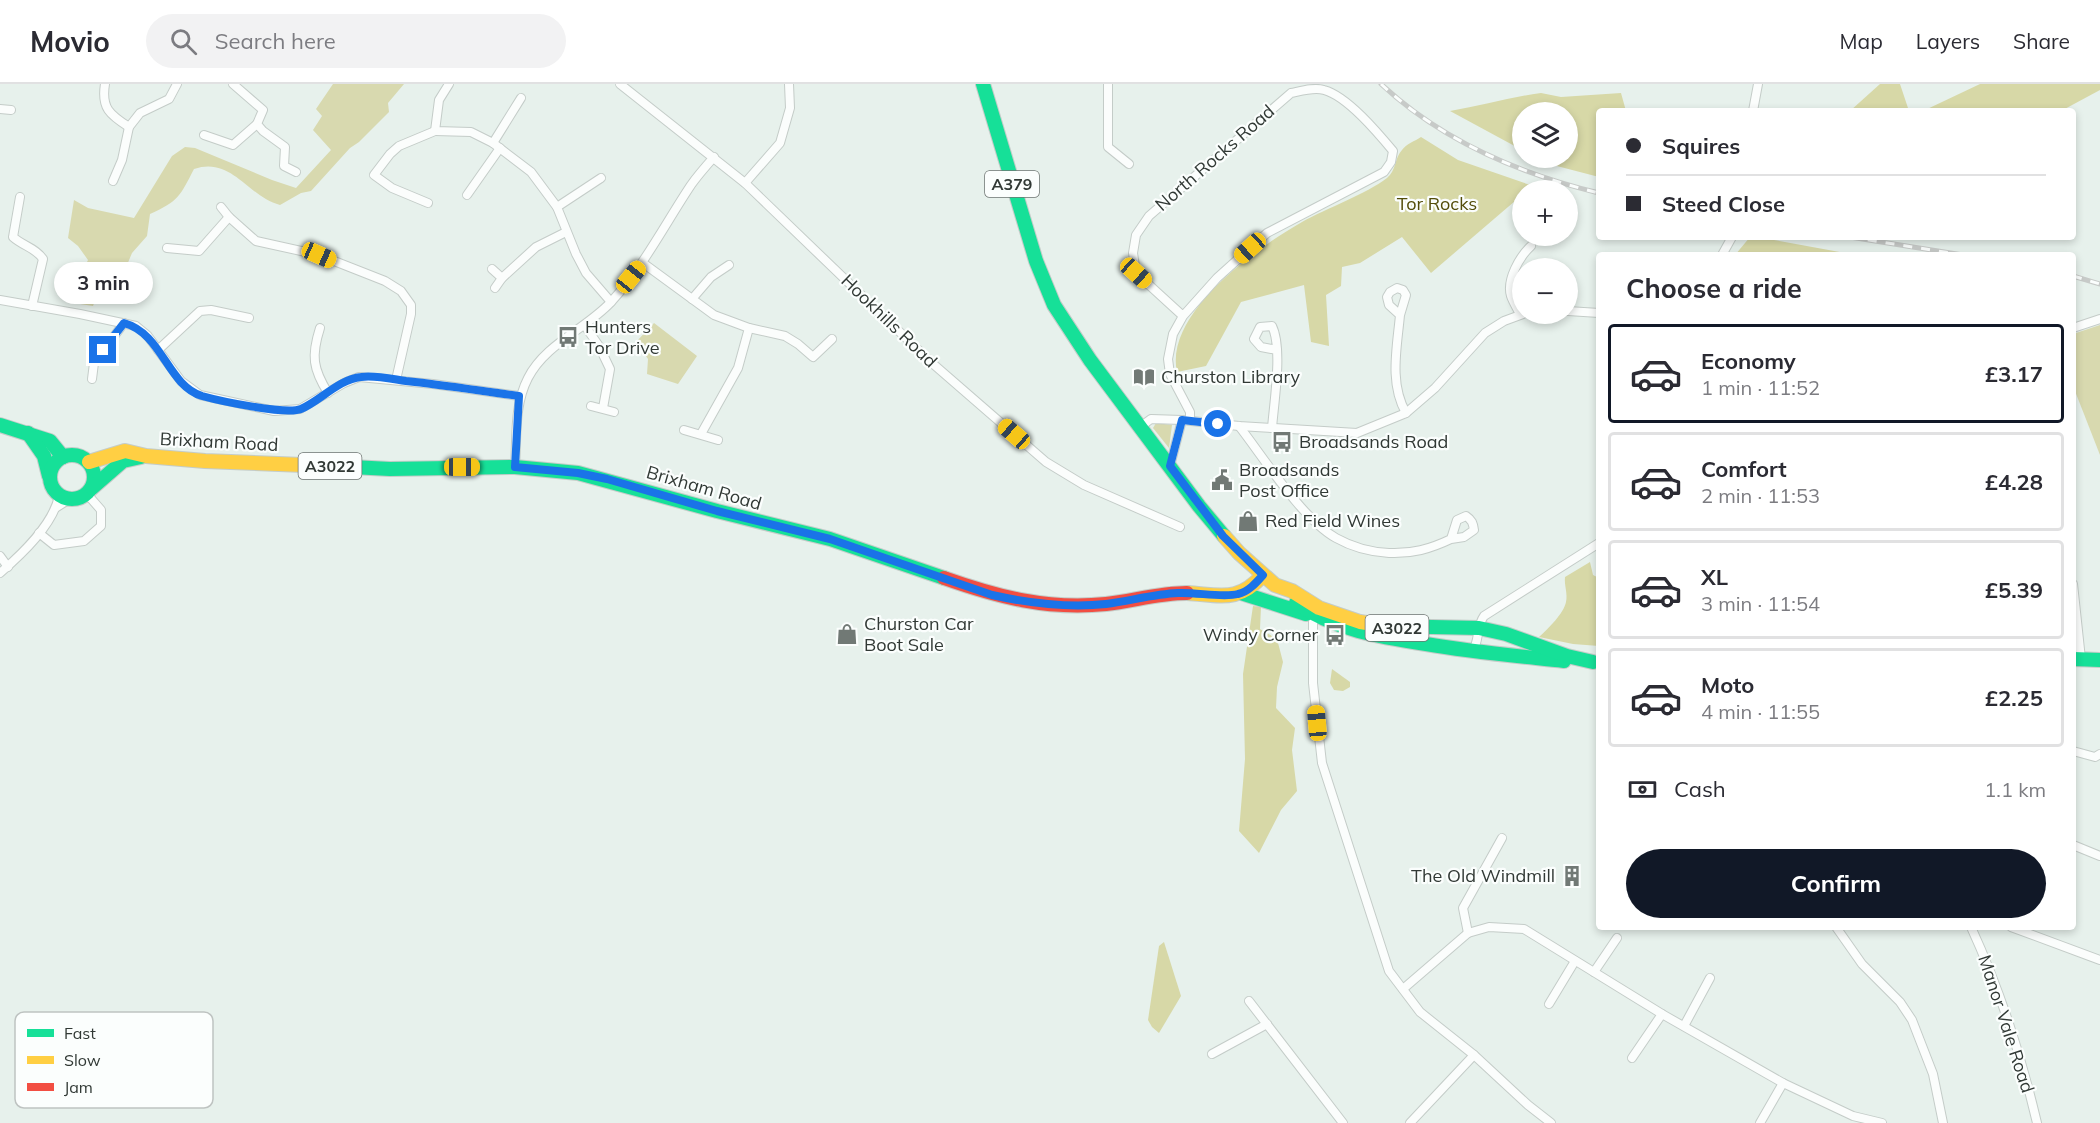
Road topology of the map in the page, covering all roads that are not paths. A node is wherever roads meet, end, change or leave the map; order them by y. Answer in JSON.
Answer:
{"nodes":[{"id":1,"x":105,"y":84,"type":"edge"},
{"id":2,"x":177,"y":84,"type":"edge"},
{"id":3,"x":233,"y":84,"type":"edge"},
{"id":4,"x":449,"y":84,"type":"edge"},
{"id":5,"x":620,"y":84,"type":"edge"},
{"id":6,"x":789,"y":84,"type":"edge"},
{"id":7,"x":983,"y":84,"type":"edge"},
{"id":8,"x":1108,"y":84,"type":"edge"},
{"id":9,"x":1758,"y":84,"type":"edge"},
{"id":10,"x":521,"y":98,"type":"dead end"},
{"id":11,"x":1754,"y":108,"type":"edge"},
{"id":12,"x":0,"y":109,"type":"edge"},
{"id":13,"x":11,"y":110,"type":"dead end"},
{"id":14,"x":257,"y":124,"type":"junction"},
{"id":15,"x":129,"y":127,"type":"junction"},
{"id":16,"x":435,"y":131,"type":"junction"},
{"id":17,"x":204,"y":135,"type":"dead end"},
{"id":18,"x":496,"y":146,"type":"junction"},
{"id":19,"x":714,"y":157,"type":"junction"},
{"id":20,"x":1129,"y":164,"type":"dead end"},
{"id":21,"x":296,"y":172,"type":"dead end"},
{"id":22,"x":601,"y":178,"type":"dead end"},
{"id":23,"x":114,"y":181,"type":"dead end"},
{"id":24,"x":745,"y":183,"type":"junction"},
{"id":25,"x":467,"y":195,"type":"dead end"},
{"id":26,"x":20,"y":197,"type":"dead end"},
{"id":27,"x":428,"y":204,"type":"dead end"},
{"id":28,"x":221,"y":207,"type":"dead end"},
{"id":29,"x":557,"y":207,"type":"junction"},
{"id":30,"x":229,"y":217,"type":"junction"},
{"id":31,"x":566,"y":232,"type":"junction"},
{"id":32,"x":1531,"y":246,"type":"dead end"},
{"id":33,"x":167,"y":248,"type":"dead end"},
{"id":34,"x":1521,"y":258,"type":"edge"},
{"id":35,"x":643,"y":263,"type":"junction"},
{"id":36,"x":729,"y":265,"type":"dead end"},
{"id":37,"x":492,"y":269,"type":"dead end"},
{"id":38,"x":502,"y":278,"type":"junction"},
{"id":39,"x":1512,"y":282,"type":"edge"},
{"id":40,"x":495,"y":288,"type":"dead end"},
{"id":41,"x":1512,"y":297,"type":"edge"},
{"id":42,"x":692,"y":299,"type":"junction"},
{"id":43,"x":0,"y":300,"type":"edge"},
{"id":44,"x":611,"y":302,"type":"junction"},
{"id":45,"x":32,"y":306,"type":"junction"},
{"id":46,"x":1578,"y":312,"type":"edge"},
{"id":47,"x":1596,"y":313,"type":"edge"},
{"id":48,"x":1400,"y":315,"type":"dead end"},
{"id":49,"x":1183,"y":316,"type":"junction"},
{"id":50,"x":249,"y":318,"type":"dead end"},
{"id":51,"x":1512,"y":319,"type":"edge"},
{"id":52,"x":2100,"y":319,"type":"edge"},
{"id":53,"x":124,"y":323,"type":"junction"},
{"id":54,"x":585,"y":326,"type":"junction"},
{"id":55,"x":2076,"y":327,"type":"edge"},
{"id":56,"x":320,"y":328,"type":"dead end"},
{"id":57,"x":749,"y":328,"type":"junction"},
{"id":58,"x":832,"y":339,"type":"dead end"},
{"id":59,"x":159,"y":350,"type":"junction"},
{"id":60,"x":1277,"y":350,"type":"dead end"},
{"id":61,"x":813,"y":357,"type":"junction"},
{"id":62,"x":806,"y":366,"type":"dead end"},
{"id":63,"x":92,"y":379,"type":"dead end"},
{"id":64,"x":396,"y":380,"type":"junction"},
{"id":65,"x":328,"y":393,"type":"junction"},
{"id":66,"x":519,"y":396,"type":"junction"},
{"id":67,"x":591,"y":406,"type":"dead end"},
{"id":68,"x":603,"y":408,"type":"junction"},
{"id":69,"x":615,"y":412,"type":"dead end"},
{"id":70,"x":1406,"y":413,"type":"junction"},
{"id":71,"x":1186,"y":420,"type":"junction"},
{"id":72,"x":0,"y":425,"type":"edge"},
{"id":73,"x":1239,"y":426,"type":"junction"},
{"id":74,"x":1140,"y":427,"type":"junction"},
{"id":75,"x":1272,"y":428,"type":"junction"},
{"id":76,"x":684,"y":430,"type":"dead end"},
{"id":77,"x":28,"y":433,"type":"junction"},
{"id":78,"x":701,"y":434,"type":"junction"},
{"id":79,"x":718,"y":440,"type":"dead end"},
{"id":80,"x":146,"y":456,"type":"junction"},
{"id":81,"x":63,"y":457,"type":"junction"},
{"id":82,"x":89,"y":462,"type":"junction"},
{"id":83,"x":1170,"y":466,"type":"junction"},
{"id":84,"x":515,"y":467,"type":"junction"},
{"id":85,"x":50,"y":476,"type":"junction"},
{"id":86,"x":89,"y":491,"type":"junction"},
{"id":87,"x":61,"y":501,"type":"junction"},
{"id":88,"x":1180,"y":526,"type":"dead end"},
{"id":89,"x":39,"y":533,"type":"junction"},
{"id":90,"x":1451,"y":539,"type":"dead end"},
{"id":91,"x":1596,"y":545,"type":"edge"},
{"id":92,"x":0,"y":556,"type":"edge"},
{"id":93,"x":8,"y":567,"type":"junction"},
{"id":94,"x":0,"y":573,"type":"edge"},
{"id":95,"x":1263,"y":575,"type":"junction"},
{"id":96,"x":1241,"y":593,"type":"junction"},
{"id":97,"x":1315,"y":613,"type":"junction"},
{"id":98,"x":1479,"y":628,"type":"junction"},
{"id":99,"x":2076,"y":640,"type":"edge"},
{"id":100,"x":1472,"y":652,"type":"junction"},
{"id":101,"x":2077,"y":659,"type":"edge"},
{"id":102,"x":2100,"y":660,"type":"edge"},
{"id":103,"x":1596,"y":662,"type":"edge"},
{"id":104,"x":2076,"y":752,"type":"edge"},
{"id":105,"x":2100,"y":754,"type":"edge"},
{"id":106,"x":1502,"y":838,"type":"dead end"},
{"id":107,"x":2076,"y":846,"type":"edge"},
{"id":108,"x":2100,"y":856,"type":"edge"},
{"id":109,"x":1838,"y":930,"type":"edge"},
{"id":110,"x":1973,"y":930,"type":"edge"},
{"id":111,"x":2019,"y":930,"type":"edge"},
{"id":112,"x":1467,"y":933,"type":"junction"},
{"id":113,"x":1617,"y":938,"type":"dead end"},
{"id":114,"x":2100,"y":960,"type":"edge"},
{"id":115,"x":1575,"y":961,"type":"junction"},
{"id":116,"x":1594,"y":972,"type":"junction"},
{"id":117,"x":1710,"y":978,"type":"dead end"},
{"id":118,"x":1403,"y":989,"type":"junction"},
{"id":119,"x":1249,"y":1001,"type":"dead end"},
{"id":120,"x":1549,"y":1004,"type":"dead end"},
{"id":121,"x":1662,"y":1014,"type":"junction"},
{"id":122,"x":1267,"y":1024,"type":"junction"},
{"id":123,"x":1684,"y":1026,"type":"junction"},
{"id":124,"x":1212,"y":1054,"type":"dead end"},
{"id":125,"x":1474,"y":1055,"type":"junction"},
{"id":126,"x":1632,"y":1058,"type":"dead end"},
{"id":127,"x":1783,"y":1083,"type":"junction"},
{"id":128,"x":1852,"y":1120,"type":"edge"},
{"id":129,"x":1343,"y":1123,"type":"edge"},
{"id":130,"x":1410,"y":1123,"type":"edge"},
{"id":131,"x":1551,"y":1123,"type":"edge"},
{"id":132,"x":1760,"y":1123,"type":"edge"},
{"id":133,"x":1882,"y":1123,"type":"edge"},
{"id":134,"x":1943,"y":1123,"type":"edge"},
{"id":135,"x":2037,"y":1123,"type":"edge"}],
"edges":[{"from":1,"to":15,"type":"street"},
{"from":2,"to":15,"type":"street"},
{"from":3,"to":14,"type":"street"},
{"from":4,"to":16,"type":"street"},
{"from":5,"to":19,"type":"street","name":"Hookhills Road"},
{"from":6,"to":24,"type":"street"},
{"from":7,"to":74,"type":"main road","number":"A379"},
{"from":8,"to":20,"type":"street"},
{"from":9,"to":11,"type":"street"},
{"from":10,"to":18,"type":"street"},
{"from":12,"to":13,"type":"street"},
{"from":14,"to":17,"type":"street"},
{"from":14,"to":21,"type":"street"},
{"from":15,"to":23,"type":"street"},
{"from":16,"to":18,"type":"street"},
{"from":16,"to":27,"type":"street"},
{"from":18,"to":25,"type":"street"},
{"from":18,"to":29,"type":"street"},
{"from":19,"to":24,"type":"street","name":"Hookhills Road"},
{"from":19,"to":35,"type":"street"},
{"from":22,"to":29,"type":"street"},
{"from":24,"to":88,"type":"street","name":"Hookhills Road"},
{"from":26,"to":45,"type":"street"},
{"from":28,"to":30,"type":"street"},
{"from":29,"to":31,"type":"street"},
{"from":30,"to":33,"type":"street"},
{"from":30,"to":64,"type":"street"},
{"from":31,"to":38,"type":"street"},
{"from":31,"to":44,"type":"street"},
{"from":32,"to":34,"type":"street"},
{"from":35,"to":42,"type":"street"},
{"from":35,"to":44,"type":"street"},
{"from":36,"to":42,"type":"street"},
{"from":37,"to":38,"type":"street"},
{"from":38,"to":40,"type":"street"},
{"from":39,"to":41,"type":"street"},
{"from":42,"to":57,"type":"street"},
{"from":43,"to":45,"type":"street"},
{"from":44,"to":54,"type":"street"},
{"from":45,"to":53,"type":"street"},
{"from":46,"to":47,"type":"street"},
{"from":48,"to":70,"type":"street"},
{"from":49,"to":49,"type":"street","name":"North Rocks Road"},
{"from":49,"to":71,"type":"street","name":"North Rocks Road"},
{"from":50,"to":59,"type":"street"},
{"from":51,"to":70,"type":"street"},
{"from":52,"to":55,"type":"street"},
{"from":53,"to":59,"type":"street"},
{"from":53,"to":63,"type":"street"},
{"from":54,"to":66,"type":"street"},
{"from":54,"to":68,"type":"street"},
{"from":56,"to":65,"type":"street"},
{"from":57,"to":61,"type":"street"},
{"from":57,"to":78,"type":"street"},
{"from":58,"to":61,"type":"street"},
{"from":59,"to":65,"type":"street"},
{"from":60,"to":75,"type":"street"},
{"from":61,"to":62,"type":"street"},
{"from":64,"to":65,"type":"street"},
{"from":64,"to":66,"type":"street"},
{"from":66,"to":84,"type":"street"},
{"from":67,"to":68,"type":"street"},
{"from":68,"to":69,"type":"street"},
{"from":70,"to":75,"type":"street"},
{"from":71,"to":73,"type":"street"},
{"from":71,"to":74,"type":"street"},
{"from":71,"to":83,"type":"street"},
{"from":72,"to":77,"type":"main road"},
{"from":73,"to":75,"type":"street"},
{"from":73,"to":90,"type":"street"},
{"from":74,"to":83,"type":"main road","number":"A379"},
{"from":76,"to":78,"type":"street"},
{"from":77,"to":81,"type":"main road"},
{"from":77,"to":85,"type":"main road"},
{"from":78,"to":79,"type":"street"},
{"from":80,"to":82,"type":"main road","name":"Brixham Road","number":"A3022"},
{"from":80,"to":84,"type":"main road","name":"Brixham Road","number":"A3022"},
{"from":80,"to":86,"type":"main road","name":"Brixham Road","number":"A3022"},
{"from":81,"to":82,"type":"main road","name":"Brixham Road","number":"A3022"},
{"from":81,"to":85,"type":"main road"},
{"from":82,"to":86,"type":"main road"},
{"from":83,"to":95,"type":"main road","number":"A379"},
{"from":84,"to":96,"type":"main road","name":"Brixham Road","number":"A3022"},
{"from":85,"to":87,"type":"main road"},
{"from":86,"to":87,"type":"main road","name":"Brixham Road","number":"A3022"},
{"from":86,"to":89,"type":"street"},
{"from":87,"to":89,"type":"street"},
{"from":89,"to":93,"type":"street"},
{"from":91,"to":98,"type":"street"},
{"from":92,"to":93,"type":"street"},
{"from":93,"to":94,"type":"street"},
{"from":95,"to":96,"type":"main road"},
{"from":95,"to":97,"type":"main road"},
{"from":96,"to":97,"type":"main road","name":"Brixham Road","number":"A3022"},
{"from":97,"to":98,"type":"main road","number":"A3022"},
{"from":97,"to":100,"type":"main road","number":"A3022"},
{"from":97,"to":118,"type":"street"},
{"from":98,"to":100,"type":"street"},
{"from":98,"to":103,"type":"main road","number":"A3022"},
{"from":99,"to":101,"type":"street"},
{"from":100,"to":103,"type":"main road","number":"A3022"},
{"from":101,"to":102,"type":"main road"},
{"from":104,"to":105,"type":"street"},
{"from":106,"to":112,"type":"street"},
{"from":107,"to":108,"type":"street"},
{"from":109,"to":134,"type":"street"},
{"from":110,"to":135,"type":"street","name":"Manor Vale Road"},
{"from":111,"to":114,"type":"street"},
{"from":112,"to":115,"type":"street"},
{"from":112,"to":118,"type":"street"},
{"from":113,"to":116,"type":"street"},
{"from":115,"to":116,"type":"street"},
{"from":115,"to":120,"type":"street"},
{"from":116,"to":121,"type":"street"},
{"from":117,"to":123,"type":"street"},
{"from":118,"to":125,"type":"street"},
{"from":119,"to":122,"type":"street"},
{"from":121,"to":123,"type":"street"},
{"from":121,"to":126,"type":"street"},
{"from":122,"to":124,"type":"street"},
{"from":122,"to":129,"type":"street"},
{"from":123,"to":127,"type":"street"},
{"from":125,"to":130,"type":"street"},
{"from":125,"to":131,"type":"street"},
{"from":127,"to":128,"type":"street"},
{"from":127,"to":132,"type":"street"},
{"from":128,"to":133,"type":"street"}]}
